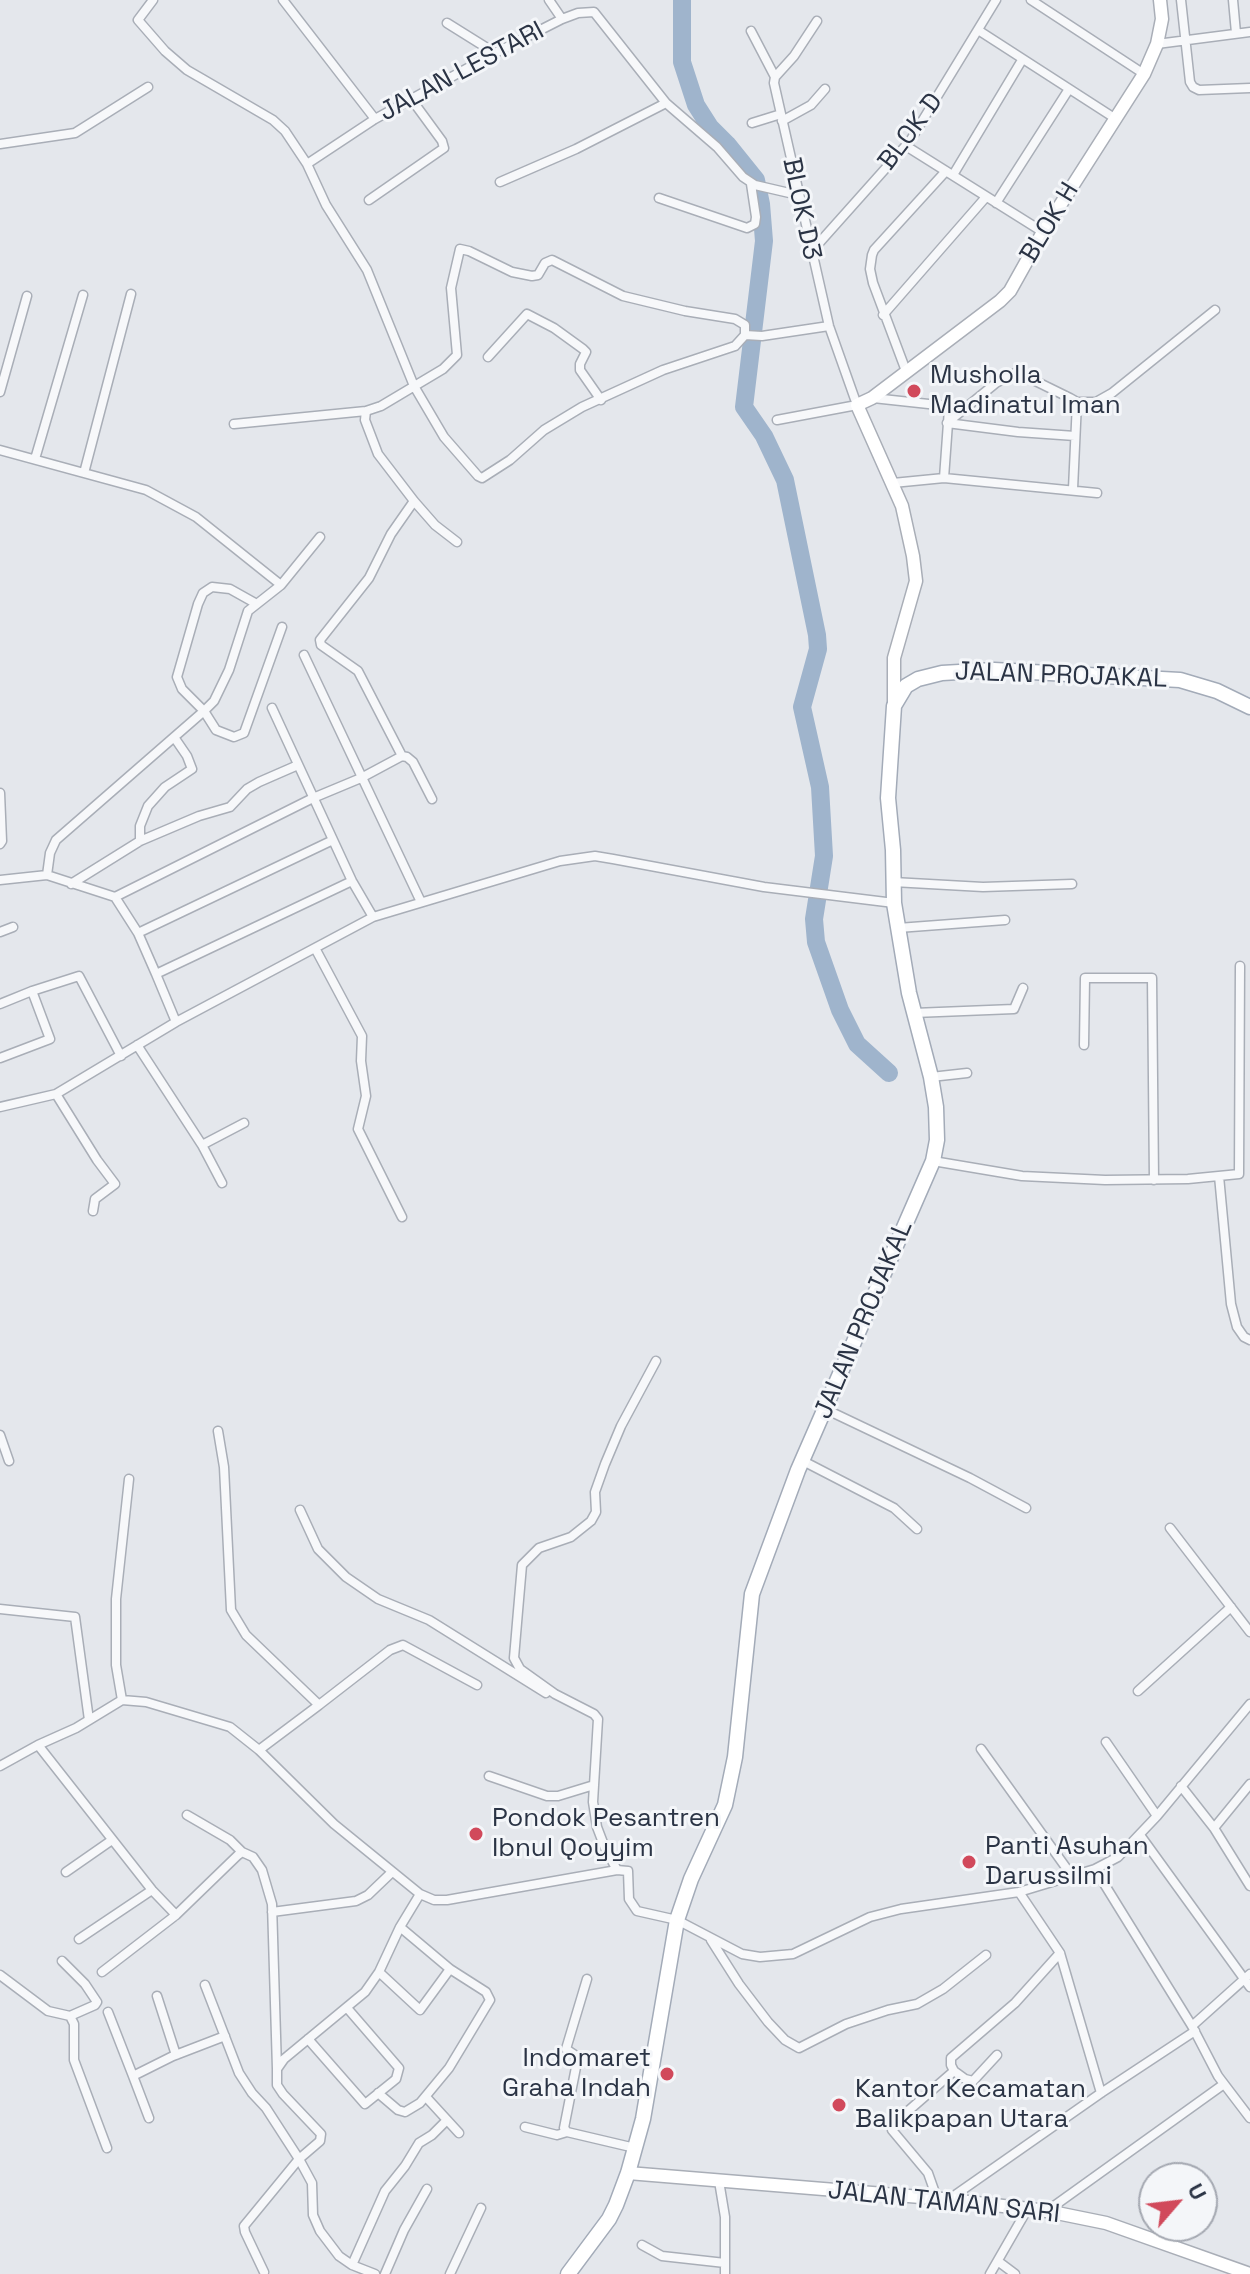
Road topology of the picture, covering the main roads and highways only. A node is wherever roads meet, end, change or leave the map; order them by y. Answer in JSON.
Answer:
{"nodes":[{"id":1,"x":1250,"y":707,"type":"edge"},
{"id":2,"x":568,"y":2274,"type":"edge"}],
"edges":[{"from":1,"to":2,"type":"main road","name":"JALAN PROJAKAL"}]}
